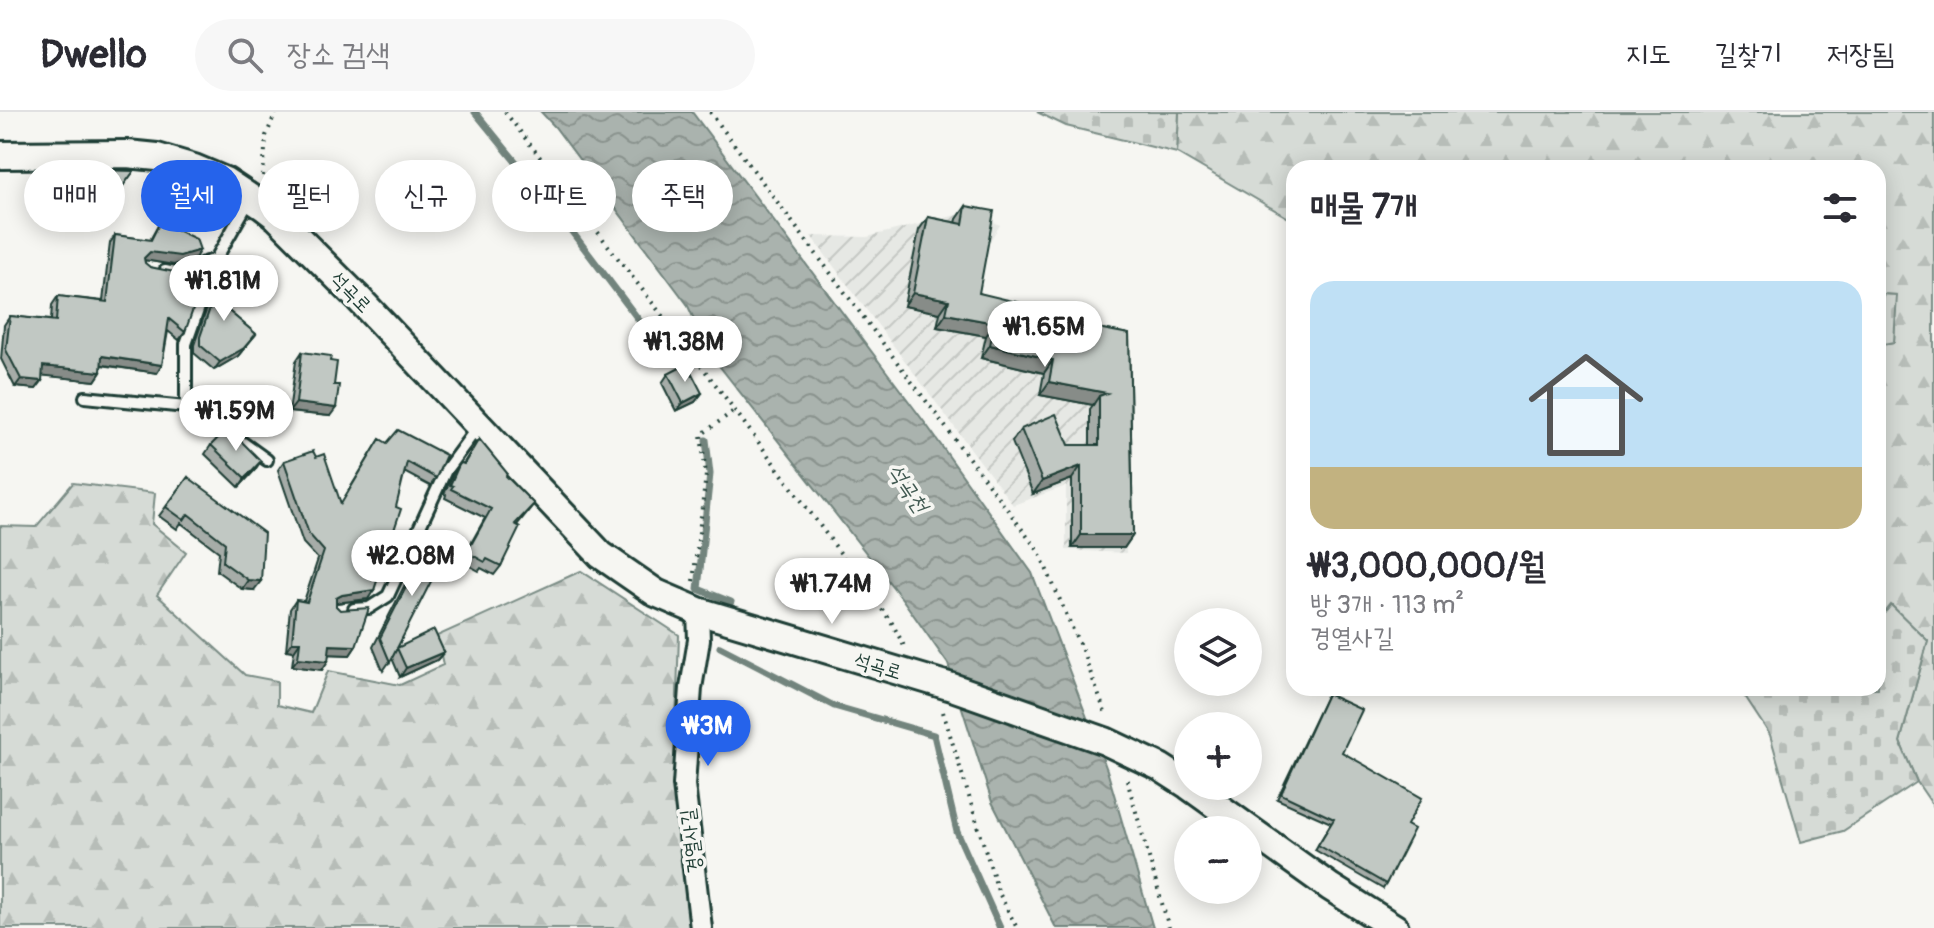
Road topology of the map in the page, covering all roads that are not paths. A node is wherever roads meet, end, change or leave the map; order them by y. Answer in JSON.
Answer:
{"nodes":[{"id":1,"x":0,"y":155,"type":"edge"},
{"id":2,"x":250,"y":199,"type":"junction"},
{"id":3,"x":216,"y":259,"type":"junction"},
{"id":4,"x":146,"y":268,"type":"edge"},
{"id":5,"x":85,"y":397,"type":"dead end"},
{"id":6,"x":186,"y":407,"type":"junction"},
{"id":7,"x":478,"y":427,"type":"junction"},
{"id":8,"x":267,"y":460,"type":"dead end"},
{"id":9,"x":347,"y":610,"type":"edge"},
{"id":10,"x":698,"y":611,"type":"junction"},
{"id":11,"x":1174,"y":776,"type":"edge"},
{"id":12,"x":1208,"y":800,"type":"edge"},
{"id":13,"x":701,"y":928,"type":"edge"},
{"id":14,"x":1395,"y":928,"type":"edge"}],
"edges":[{"from":1,"to":2,"type":"street","name":"석곡로"},
{"from":2,"to":3,"type":"lane"},
{"from":2,"to":7,"type":"street","name":"석곡로"},
{"from":3,"to":4,"type":"lane"},
{"from":3,"to":6,"type":"lane"},
{"from":5,"to":6,"type":"lane"},
{"from":6,"to":8,"type":"lane"},
{"from":7,"to":9,"type":"lane"},
{"from":7,"to":10,"type":"street","name":"석곡로"},
{"from":10,"to":11,"type":"street","name":"석곡로"},
{"from":10,"to":13,"type":"street","name":"경열사길"},
{"from":12,"to":14,"type":"street","name":"석곡로"}]}
